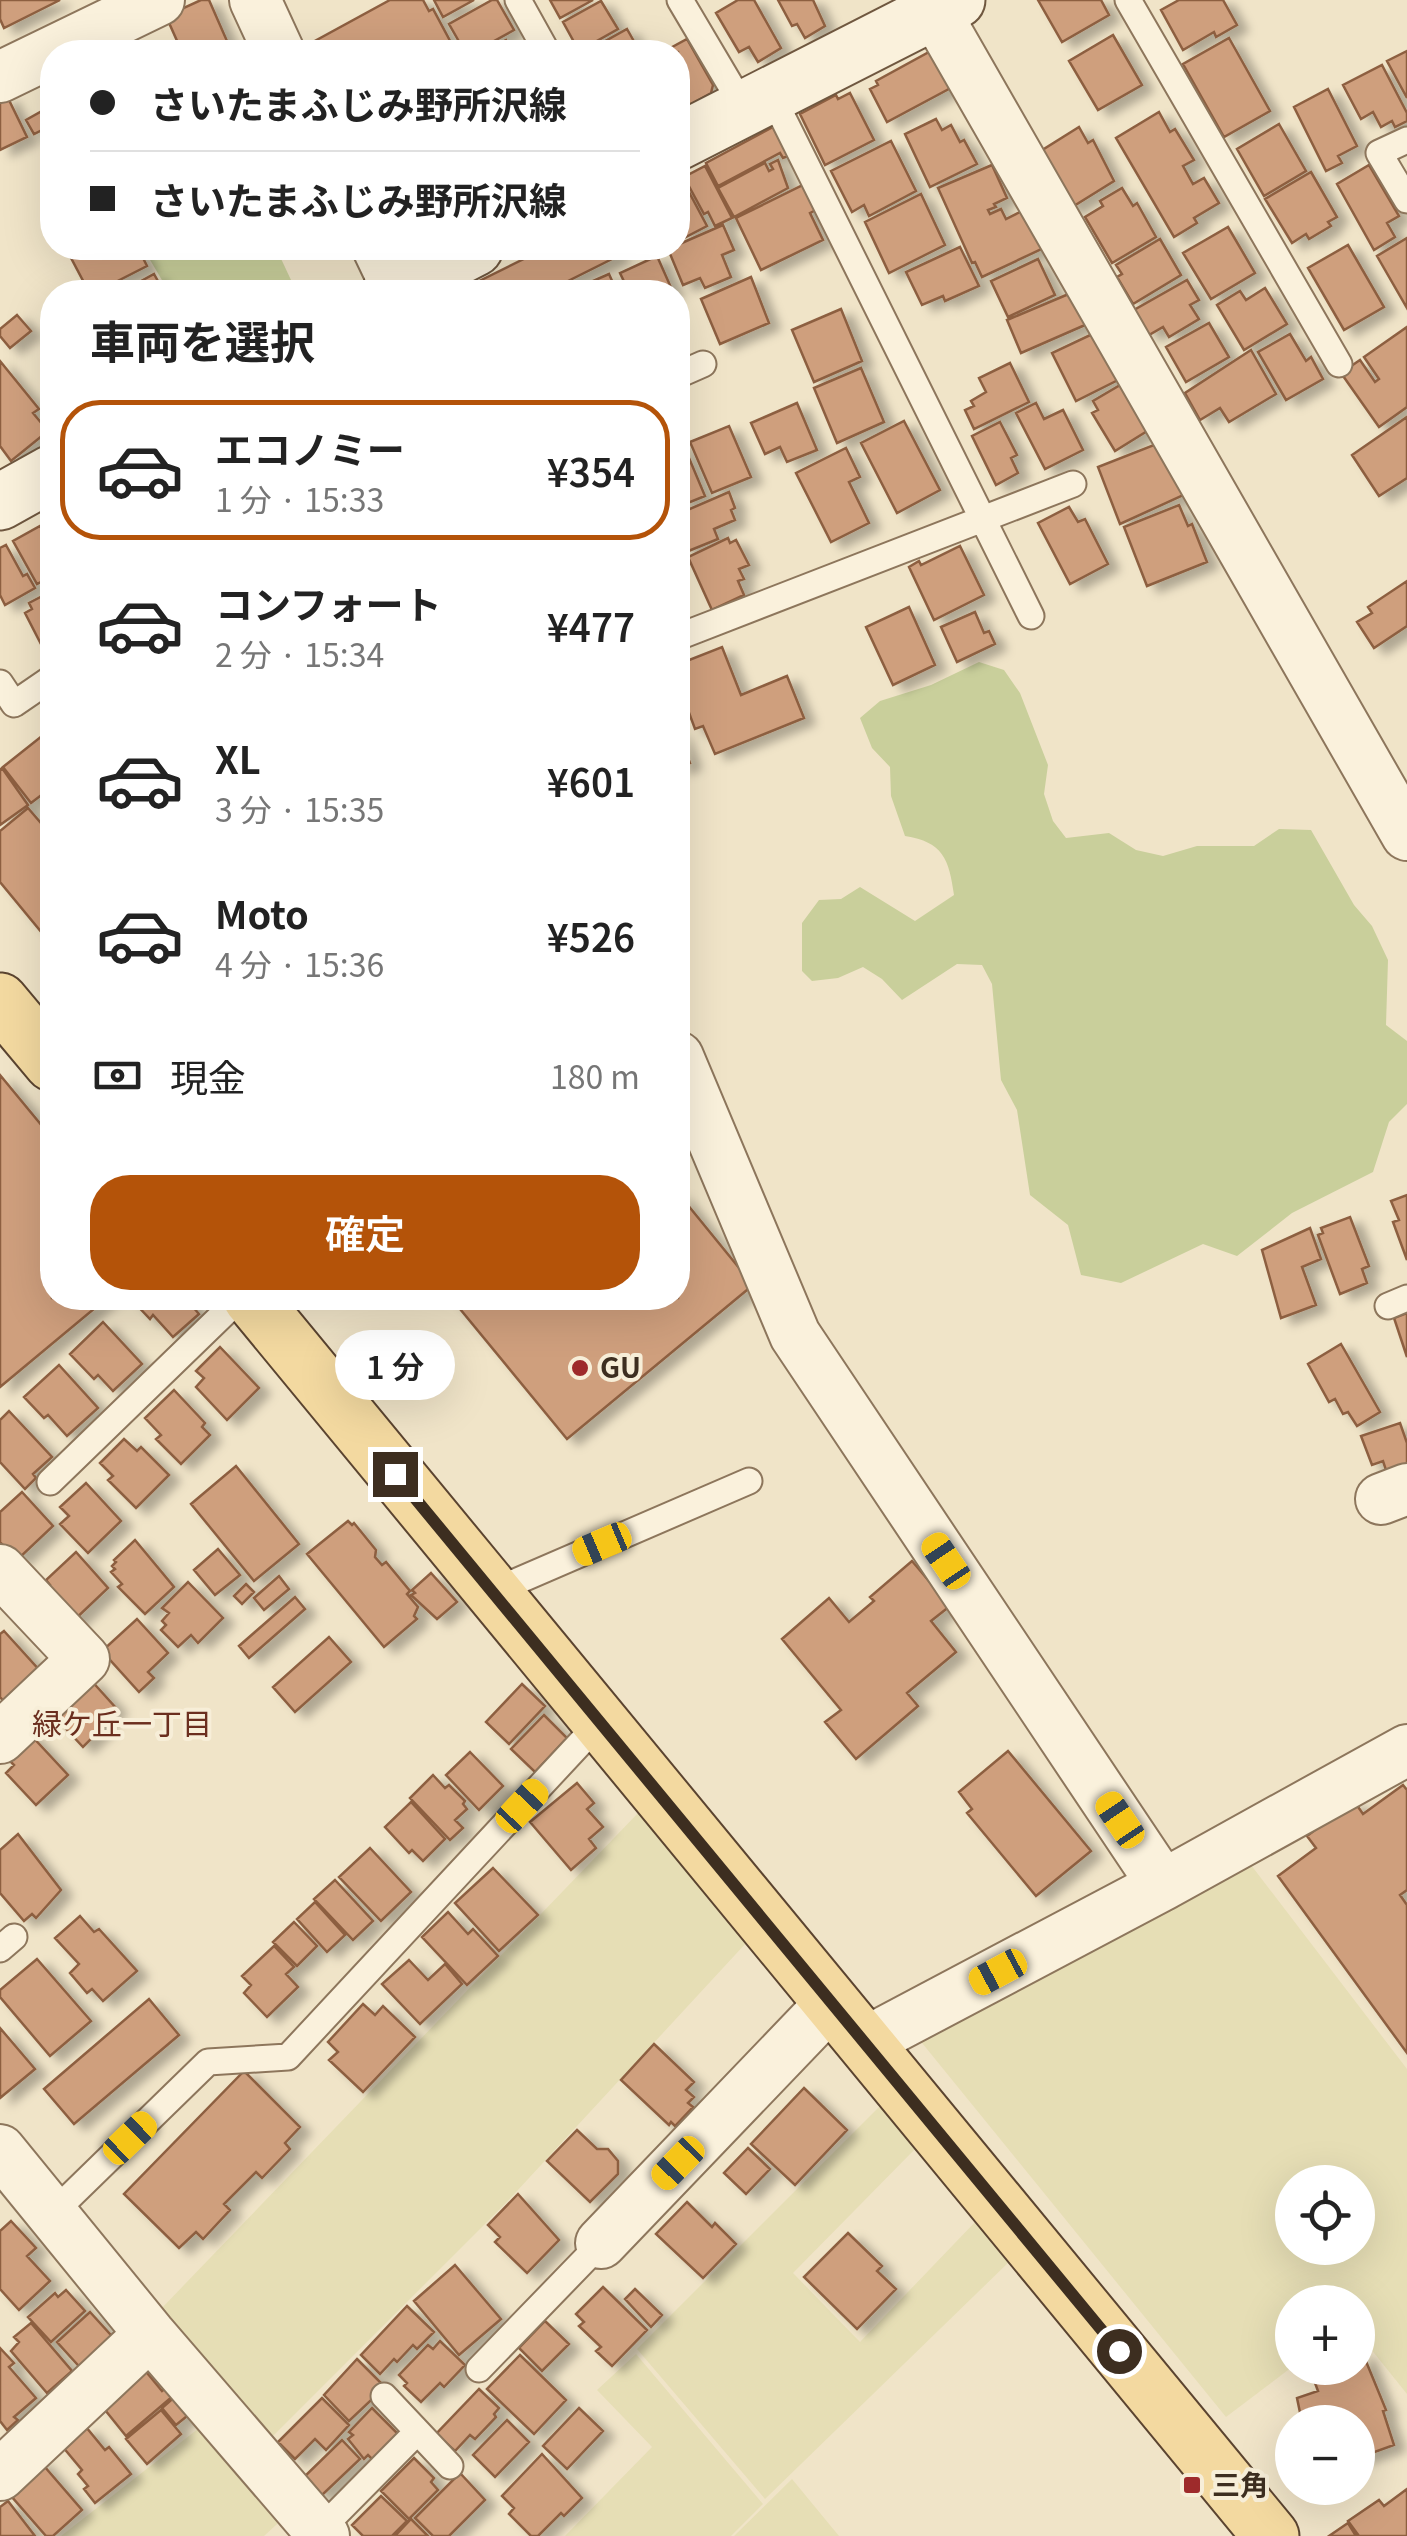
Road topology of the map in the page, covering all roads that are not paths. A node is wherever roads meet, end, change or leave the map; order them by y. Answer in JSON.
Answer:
{"nodes":[{"id":1,"x":159,"y":0,"type":"edge"},
{"id":2,"x":255,"y":0,"type":"edge"},
{"id":3,"x":518,"y":0,"type":"edge"},
{"id":4,"x":680,"y":0,"type":"edge"},
{"id":5,"x":1128,"y":0,"type":"edge"},
{"id":6,"x":940,"y":4,"type":"edge"},
{"id":7,"x":77,"y":40,"type":"edge"},
{"id":8,"x":273,"y":40,"type":"edge"},
{"id":9,"x":540,"y":40,"type":"edge"},
{"id":10,"x":40,"y":58,"type":"edge"},
{"id":11,"x":0,"y":78,"type":"edge"},
{"id":12,"x":757,"y":101,"type":"junction"},
{"id":13,"x":690,"y":136,"type":"edge"},
{"id":14,"x":1407,"y":140,"type":"edge"},
{"id":15,"x":1407,"y":200,"type":"edge"},
{"id":16,"x":444,"y":260,"type":"edge"},
{"id":17,"x":391,"y":280,"type":"edge"},
{"id":18,"x":703,"y":364,"type":"dead end"},
{"id":19,"x":1339,"y":364,"type":"dead end"},
{"id":20,"x":690,"y":370,"type":"edge"},
{"id":21,"x":40,"y":480,"type":"edge"},
{"id":22,"x":1073,"y":484,"type":"dead end"},
{"id":23,"x":0,"y":502,"type":"edge"},
{"id":24,"x":982,"y":519,"type":"junction"},
{"id":25,"x":1031,"y":616,"type":"dead end"},
{"id":26,"x":690,"y":632,"type":"edge"},
{"id":27,"x":0,"y":683,"type":"edge"},
{"id":28,"x":40,"y":686,"type":"edge"},
{"id":29,"x":1407,"y":836,"type":"edge"},
{"id":30,"x":0,"y":1000,"type":"edge"},
{"id":31,"x":40,"y":1048,"type":"edge"},
{"id":32,"x":690,"y":1086,"type":"edge"},
{"id":33,"x":228,"y":1310,"type":"edge"},
{"id":34,"x":260,"y":1310,"type":"edge"},
{"id":35,"x":748,"y":1481,"type":"dead end"},
{"id":36,"x":50,"y":1482,"type":"dead end"},
{"id":37,"x":0,"y":1570,"type":"edge"},
{"id":38,"x":492,"y":1592,"type":"junction"},
{"id":39,"x":599,"y":1723,"type":"junction"},
{"id":40,"x":0,"y":1738,"type":"edge"},
{"id":41,"x":1407,"y":1750,"type":"edge"},
{"id":42,"x":1163,"y":1885,"type":"junction"},
{"id":43,"x":849,"y":2022,"type":"junction"},
{"id":44,"x":19,"y":2187,"type":"edge"},
{"id":45,"x":601,"y":2243,"type":"joint"},
{"id":46,"x":150,"y":2334,"type":"junction"},
{"id":47,"x":480,"y":2369,"type":"dead end"},
{"id":48,"x":384,"y":2396,"type":"dead end"},
{"id":49,"x":417,"y":2432,"type":"junction"},
{"id":50,"x":450,"y":2466,"type":"dead end"},
{"id":51,"x":0,"y":2475,"type":"edge"},
{"id":52,"x":322,"y":2534,"type":"edge"},
{"id":53,"x":1271,"y":2536,"type":"edge"}],
"edges":[{"from":1,"to":7,"type":"street"},
{"from":2,"to":8,"type":"street"},
{"from":3,"to":9,"type":"lane"},
{"from":4,"to":12,"type":"lane"},
{"from":5,"to":19,"type":"lane"},
{"from":6,"to":12,"type":"street"},
{"from":6,"to":29,"type":"street"},
{"from":10,"to":11,"type":"street"},
{"from":12,"to":13,"type":"street"},
{"from":12,"to":24,"type":"lane"},
{"from":14,"to":15,"type":"lane"},
{"from":16,"to":17,"type":"street"},
{"from":18,"to":20,"type":"lane"},
{"from":21,"to":23,"type":"street"},
{"from":22,"to":24,"type":"lane"},
{"from":24,"to":25,"type":"lane"},
{"from":24,"to":26,"type":"lane"},
{"from":27,"to":28,"type":"lane"},
{"from":30,"to":31,"type":"main road"},
{"from":32,"to":42,"type":"street"},
{"from":33,"to":36,"type":"lane"},
{"from":34,"to":38,"type":"main road"},
{"from":35,"to":38,"type":"lane"},
{"from":37,"to":40,"type":"street"},
{"from":38,"to":39,"type":"main road"},
{"from":39,"to":43,"type":"main road"},
{"from":39,"to":44,"type":"lane"},
{"from":41,"to":42,"type":"street"},
{"from":42,"to":43,"type":"street"},
{"from":43,"to":45,"type":"street"},
{"from":43,"to":53,"type":"main road"},
{"from":44,"to":46,"type":"street"},
{"from":45,"to":47,"type":"lane"},
{"from":46,"to":51,"type":"street"},
{"from":46,"to":52,"type":"street"},
{"from":48,"to":49,"type":"lane"},
{"from":49,"to":50,"type":"lane"},
{"from":49,"to":52,"type":"lane"}]}
